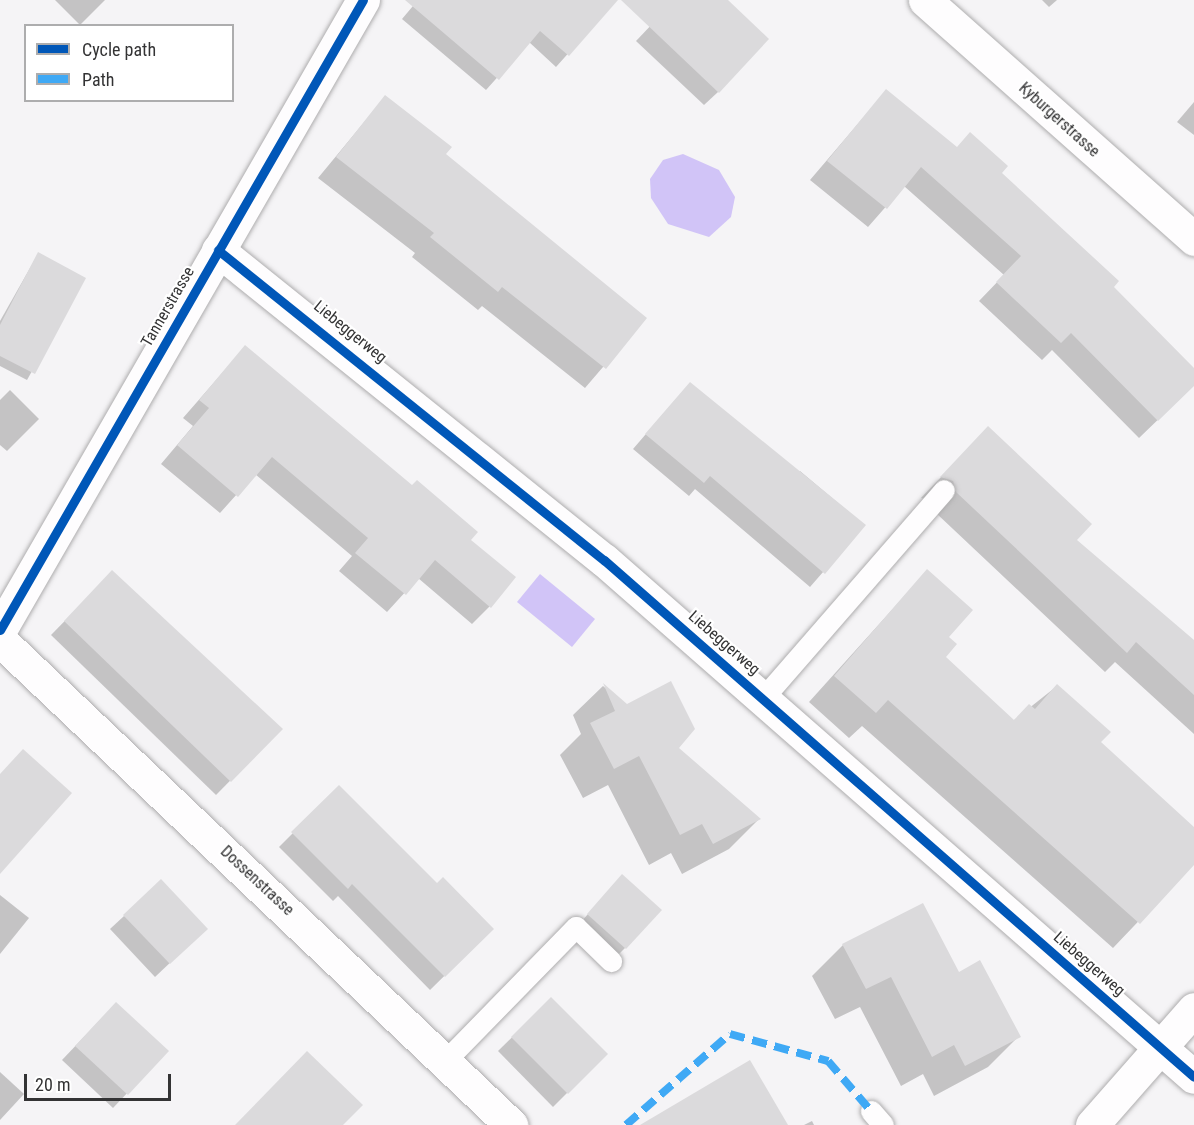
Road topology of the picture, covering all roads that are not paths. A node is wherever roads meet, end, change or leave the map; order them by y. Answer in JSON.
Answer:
{"nodes":[{"id":1,"x":363,"y":0,"type":"edge"},
{"id":2,"x":928,"y":1,"type":"edge"},
{"id":3,"x":1194,"y":239,"type":"edge"},
{"id":4,"x":218,"y":250,"type":"junction"},
{"id":5,"x":944,"y":490,"type":"dead end"},
{"id":6,"x":0,"y":630,"type":"edge"},
{"id":7,"x":0,"y":640,"type":"edge"},
{"id":8,"x":764,"y":697,"type":"junction"},
{"id":9,"x":611,"y":961,"type":"dead end"},
{"id":10,"x":1194,"y":1009,"type":"edge"},
{"id":11,"x":1162,"y":1047,"type":"junction"},
{"id":12,"x":446,"y":1060,"type":"junction"},
{"id":13,"x":1194,"y":1077,"type":"edge"},
{"id":14,"x":511,"y":1125,"type":"edge"},
{"id":15,"x":1092,"y":1125,"type":"edge"}],
"edges":[{"from":1,"to":4,"type":"street","name":"Tannerstrasse"},
{"from":2,"to":3,"type":"street","name":"Kyburgerstrasse"},
{"from":4,"to":6,"type":"street","name":"Tannerstrasse"},
{"from":4,"to":8,"type":"street","name":"Liebeggerweg"},
{"from":5,"to":8,"type":"lane"},
{"from":7,"to":12,"type":"street","name":"Dossenstrasse"},
{"from":8,"to":11,"type":"street","name":"Liebeggerweg"},
{"from":9,"to":12,"type":"lane"},
{"from":10,"to":11,"type":"street"},
{"from":11,"to":13,"type":"street","name":"Liebeggerweg"},
{"from":11,"to":15,"type":"street"},
{"from":12,"to":14,"type":"street","name":"Dossenstrasse"}]}
